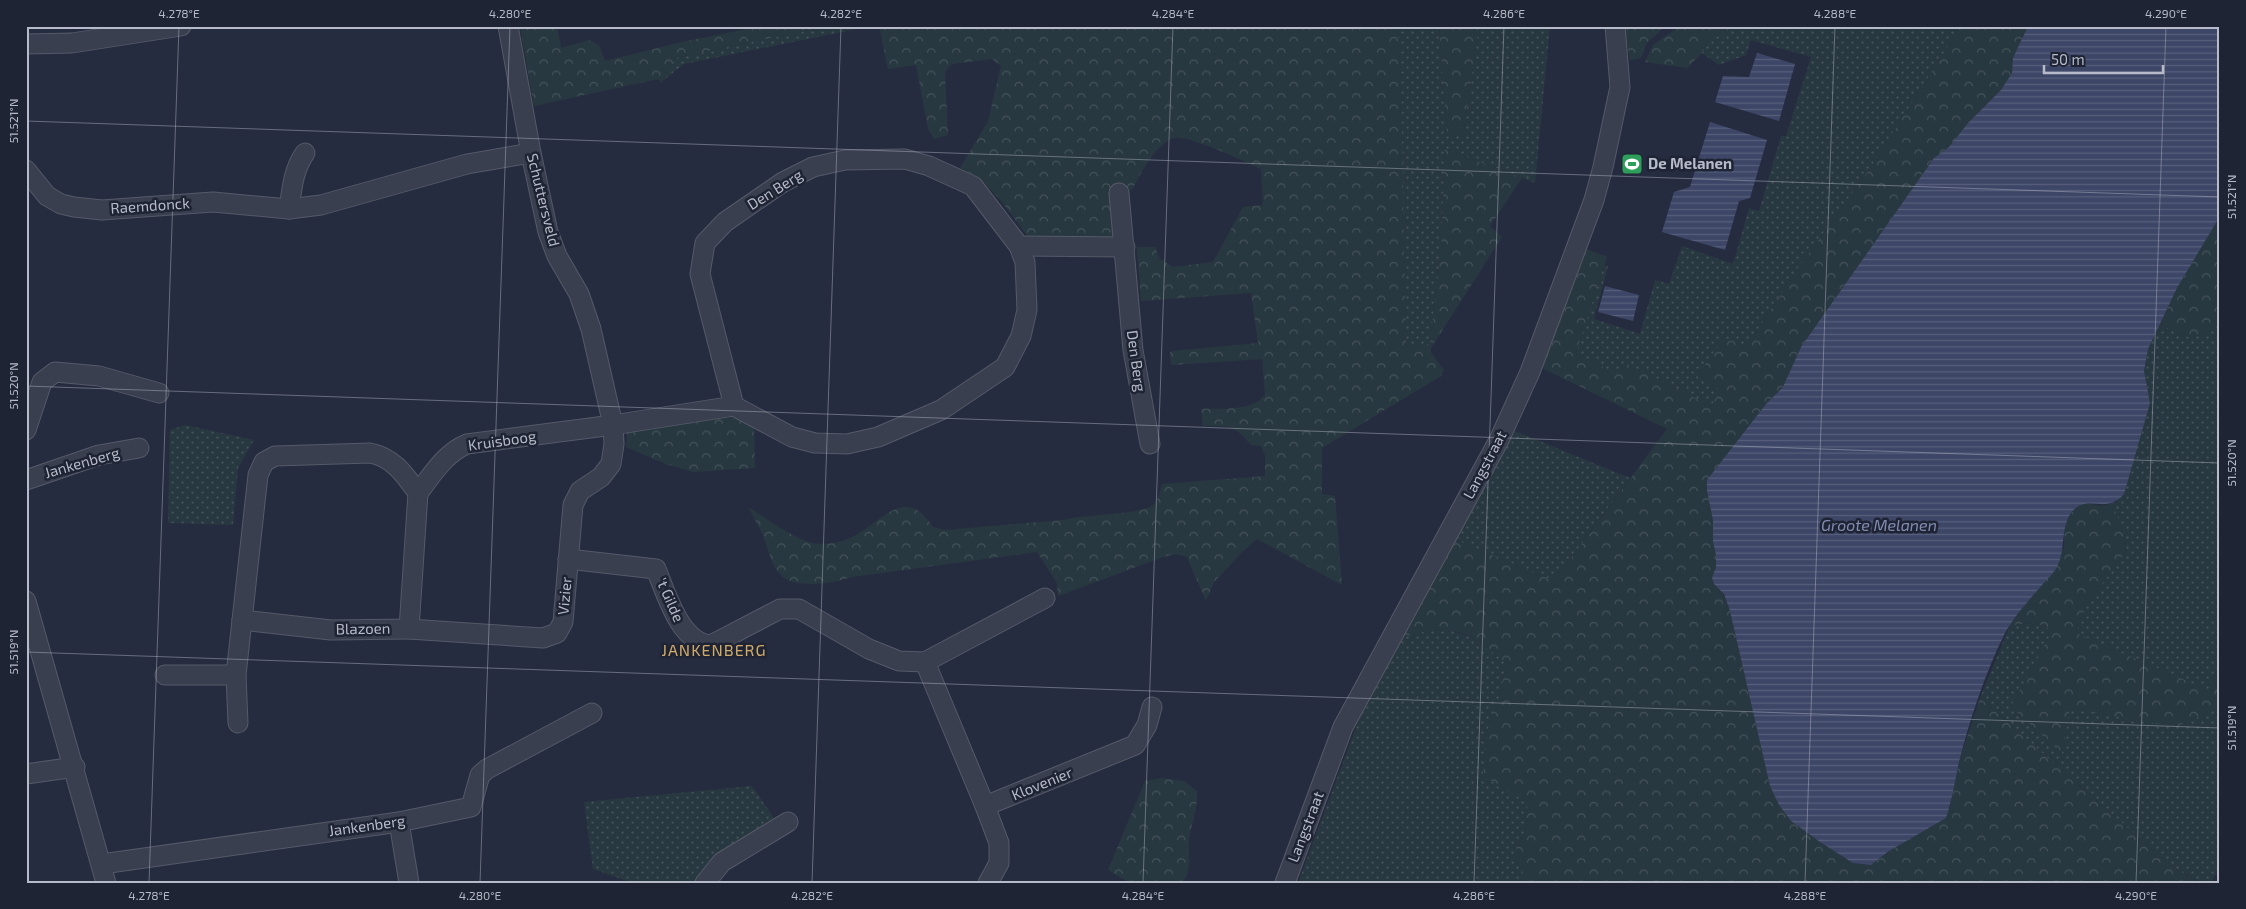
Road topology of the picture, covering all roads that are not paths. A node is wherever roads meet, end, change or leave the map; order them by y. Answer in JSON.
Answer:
{"nodes":[{"id":1,"x":181,"y":26,"type":"edge"},
{"id":2,"x":508,"y":26,"type":"edge"},
{"id":3,"x":1615,"y":26,"type":"edge"},
{"id":4,"x":26,"y":44,"type":"edge"},
{"id":5,"x":306,"y":153,"type":"dead end"},
{"id":6,"x":531,"y":154,"type":"junction"},
{"id":7,"x":26,"y":170,"type":"edge"},
{"id":8,"x":1119,"y":193,"type":"dead end"},
{"id":9,"x":289,"y":209,"type":"junction"},
{"id":10,"x":1019,"y":246,"type":"junction"},
{"id":11,"x":1125,"y":247,"type":"junction"},
{"id":12,"x":159,"y":393,"type":"dead end"},
{"id":13,"x":734,"y":406,"type":"junction"},
{"id":14,"x":613,"y":426,"type":"junction"},
{"id":15,"x":26,"y":430,"type":"edge"},
{"id":16,"x":1150,"y":444,"type":"dead end"},
{"id":17,"x":139,"y":448,"type":"dead end"},
{"id":18,"x":26,"y":480,"type":"edge"},
{"id":19,"x":418,"y":493,"type":"junction"},
{"id":20,"x":568,"y":559,"type":"junction"},
{"id":21,"x":1045,"y":598,"type":"dead end"},
{"id":22,"x":26,"y":601,"type":"edge"},
{"id":23,"x":242,"y":620,"type":"junction"},
{"id":24,"x":409,"y":628,"type":"junction"},
{"id":25,"x":925,"y":662,"type":"junction"},
{"id":26,"x":236,"y":674,"type":"junction"},
{"id":27,"x":165,"y":675,"type":"dead end"},
{"id":28,"x":1152,"y":707,"type":"dead end"},
{"id":29,"x":592,"y":713,"type":"dead end"},
{"id":30,"x":238,"y":723,"type":"dead end"},
{"id":31,"x":75,"y":767,"type":"junction"},
{"id":32,"x":26,"y":774,"type":"edge"},
{"id":33,"x":985,"y":806,"type":"junction"},
{"id":34,"x":399,"y":822,"type":"junction"},
{"id":35,"x":788,"y":822,"type":"dead end"},
{"id":36,"x":102,"y":864,"type":"junction"},
{"id":37,"x":106,"y":883,"type":"edge"},
{"id":38,"x":409,"y":883,"type":"edge"},
{"id":39,"x":705,"y":883,"type":"edge"},
{"id":40,"x":988,"y":883,"type":"edge"},
{"id":41,"x":1285,"y":883,"type":"edge"}],
"edges":[{"from":1,"to":4,"type":"street"},
{"from":2,"to":6,"type":"street","name":"Schuttersveld"},
{"from":3,"to":41,"type":"street","name":"Langstraat"},
{"from":5,"to":9,"type":"street"},
{"from":6,"to":9,"type":"street","name":"Raemdonck"},
{"from":6,"to":14,"type":"street","name":"Schuttersveld"},
{"from":7,"to":9,"type":"street","name":"Raemdonck"},
{"from":8,"to":11,"type":"street","name":"Den Berg"},
{"from":10,"to":11,"type":"street"},
{"from":10,"to":13,"type":"street","name":"Den Berg"},
{"from":10,"to":13,"type":"street","name":"Den Berg"},
{"from":11,"to":16,"type":"street","name":"Den Berg"},
{"from":12,"to":15,"type":"street"},
{"from":13,"to":14,"type":"street"},
{"from":14,"to":19,"type":"street","name":"Kruisboog"},
{"from":14,"to":20,"type":"street","name":"Vizier"},
{"from":17,"to":18,"type":"street","name":"Jankenberg"},
{"from":19,"to":23,"type":"street"},
{"from":19,"to":24,"type":"street","name":"Blazoen"},
{"from":20,"to":24,"type":"street","name":"Vizier"},
{"from":20,"to":25,"type":"street","name":"'t Gilde"},
{"from":21,"to":25,"type":"street"},
{"from":22,"to":31,"type":"street"},
{"from":23,"to":24,"type":"street","name":"Blazoen"},
{"from":23,"to":26,"type":"street"},
{"from":25,"to":33,"type":"street"},
{"from":26,"to":27,"type":"street"},
{"from":26,"to":30,"type":"street"},
{"from":28,"to":33,"type":"street","name":"Klovenier"},
{"from":29,"to":34,"type":"street","name":"Jankenberg"},
{"from":31,"to":32,"type":"street"},
{"from":31,"to":36,"type":"street"},
{"from":33,"to":40,"type":"street"},
{"from":34,"to":36,"type":"street","name":"Jankenberg"},
{"from":34,"to":38,"type":"street"},
{"from":35,"to":39,"type":"street"},
{"from":36,"to":37,"type":"street"}]}
